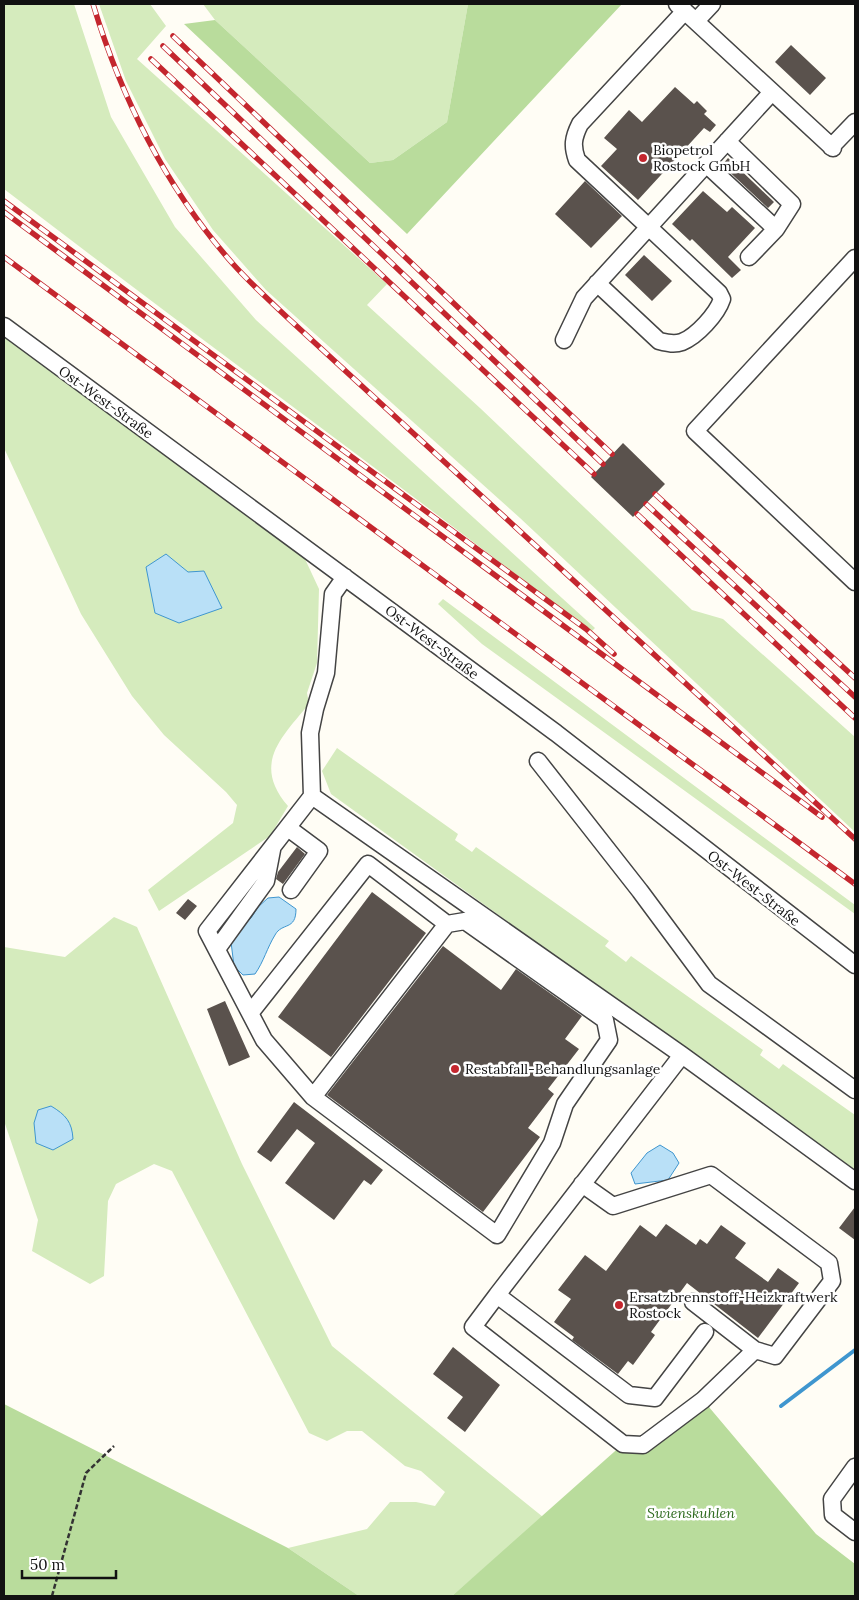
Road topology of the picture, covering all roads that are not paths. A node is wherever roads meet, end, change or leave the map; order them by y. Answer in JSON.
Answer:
{"nodes":[{"id":1,"x":712,"y":4,"type":"edge"},
{"id":2,"x":686,"y":12,"type":"edge"},
{"id":3,"x":772,"y":92,"type":"junction"},
{"id":4,"x":855,"y":122,"type":"edge"},
{"id":5,"x":727,"y":141,"type":"junction"},
{"id":6,"x":706,"y":164,"type":"junction"},
{"id":7,"x":648,"y":227,"type":"junction"},
{"id":8,"x":776,"y":229,"type":"junction"},
{"id":9,"x":749,"y":257,"type":"dead end"},
{"id":10,"x":855,"y":258,"type":"edge"},
{"id":11,"x":597,"y":283,"type":"junction"},
{"id":12,"x":4,"y":326,"type":"edge"},
{"id":13,"x":564,"y":340,"type":"dead end"},
{"id":14,"x":345,"y":577,"type":"junction"},
{"id":15,"x":855,"y":582,"type":"edge"},
{"id":16,"x":538,"y":761,"type":"dead end"},
{"id":17,"x":312,"y":796,"type":"junction"},
{"id":18,"x":288,"y":828,"type":"junction"},
{"id":19,"x":291,"y":890,"type":"dead end"},
{"id":20,"x":447,"y":924,"type":"junction"},
{"id":21,"x":855,"y":965,"type":"edge"},
{"id":22,"x":251,"y":1012,"type":"junction"},
{"id":23,"x":682,"y":1055,"type":"junction"},
{"id":24,"x":855,"y":1090,"type":"edge"},
{"id":25,"x":313,"y":1097,"type":"junction"},
{"id":26,"x":855,"y":1181,"type":"edge"},
{"id":27,"x":582,"y":1184,"type":"junction"},
{"id":28,"x":497,"y":1295,"type":"junction"},
{"id":29,"x":693,"y":1302,"type":"dead end"},
{"id":30,"x":705,"y":1332,"type":"dead end"},
{"id":31,"x":755,"y":1350,"type":"junction"},
{"id":32,"x":855,"y":1467,"type":"edge"},
{"id":33,"x":855,"y":1532,"type":"edge"}],
"edges":[{"from":1,"to":2,"type":"street"},
{"from":2,"to":3,"type":"street"},
{"from":2,"to":7,"type":"street"},
{"from":3,"to":4,"type":"street"},
{"from":3,"to":5,"type":"street"},
{"from":5,"to":6,"type":"street"},
{"from":5,"to":8,"type":"street"},
{"from":6,"to":7,"type":"street"},
{"from":6,"to":8,"type":"street"},
{"from":7,"to":11,"type":"street"},
{"from":7,"to":11,"type":"street"},
{"from":8,"to":9,"type":"street"},
{"from":10,"to":15,"type":"street"},
{"from":11,"to":13,"type":"street"},
{"from":12,"to":14,"type":"street","name":"Ost-West-Straße"},
{"from":14,"to":17,"type":"street"},
{"from":14,"to":21,"type":"street","name":"Ost-West-Straße"},
{"from":16,"to":24,"type":"street"},
{"from":17,"to":18,"type":"street"},
{"from":17,"to":23,"type":"street"},
{"from":18,"to":19,"type":"street"},
{"from":18,"to":22,"type":"street"},
{"from":20,"to":22,"type":"street"},
{"from":20,"to":25,"type":"street"},
{"from":20,"to":25,"type":"street"},
{"from":22,"to":25,"type":"street"},
{"from":23,"to":26,"type":"street"},
{"from":23,"to":27,"type":"street"},
{"from":27,"to":28,"type":"street"},
{"from":27,"to":31,"type":"street"},
{"from":28,"to":30,"type":"street"},
{"from":28,"to":31,"type":"street"},
{"from":29,"to":31,"type":"street"},
{"from":32,"to":33,"type":"street"}]}
